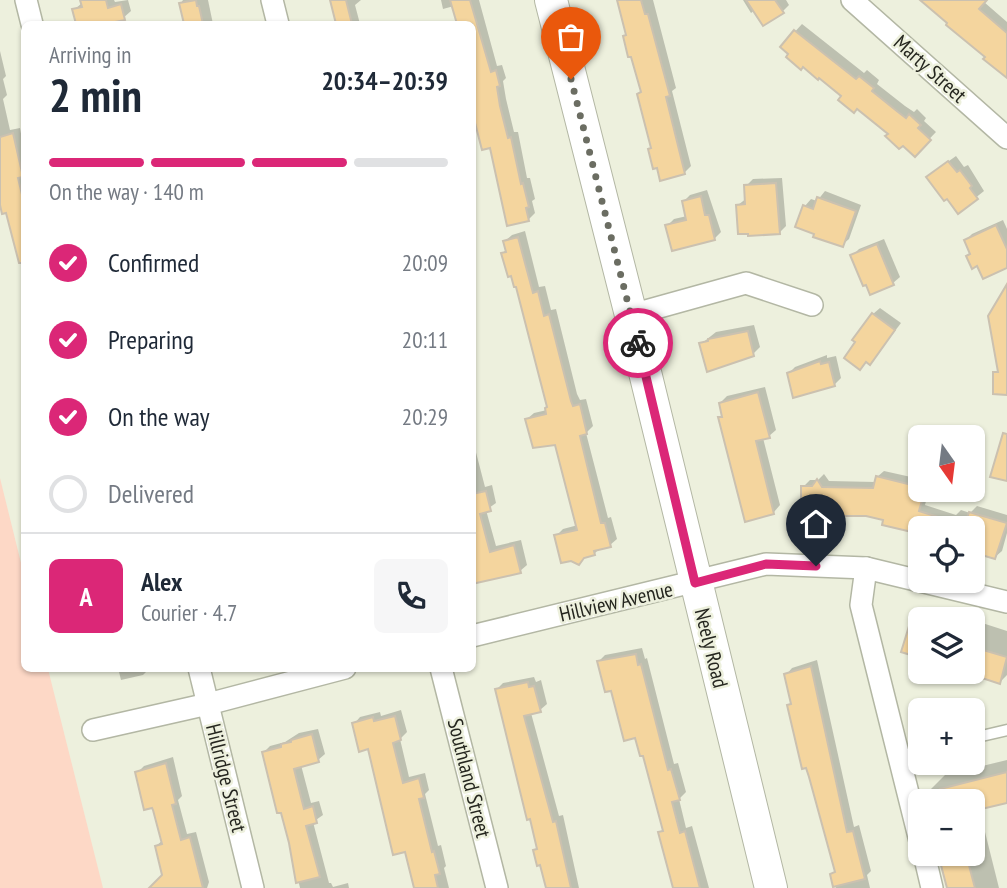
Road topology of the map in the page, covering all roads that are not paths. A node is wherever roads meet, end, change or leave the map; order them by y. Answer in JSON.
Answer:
{"nodes":[{"id":1,"x":26,"y":0,"type":"edge"},
{"id":2,"x":272,"y":0,"type":"edge"},
{"id":3,"x":551,"y":0,"type":"edge"},
{"id":4,"x":852,"y":0,"type":"edge"},
{"id":5,"x":31,"y":21,"type":"edge"},
{"id":6,"x":277,"y":21,"type":"edge"},
{"id":7,"x":1007,"y":138,"type":"edge"},
{"id":8,"x":812,"y":305,"type":"dead end"},
{"id":9,"x":631,"y":315,"type":"junction"},
{"id":10,"x":866,"y":568,"type":"junction"},
{"id":11,"x":695,"y":583,"type":"junction"},
{"id":12,"x":1007,"y":602,"type":"edge"},
{"id":13,"x":476,"y":635,"type":"edge"},
{"id":14,"x":200,"y":672,"type":"edge"},
{"id":15,"x":330,"y":672,"type":"edge"},
{"id":16,"x":442,"y":672,"type":"edge"},
{"id":17,"x":208,"y":704,"type":"junction"},
{"id":18,"x":93,"y":730,"type":"dead end"},
{"id":19,"x":1007,"y":730,"type":"edge"},
{"id":20,"x":985,"y":735,"type":"edge"},
{"id":21,"x":908,"y":754,"type":"edge"},
{"id":22,"x":899,"y":756,"type":"junction"},
{"id":23,"x":908,"y":792,"type":"edge"},
{"id":24,"x":927,"y":866,"type":"edge"},
{"id":25,"x":253,"y":888,"type":"edge"},
{"id":26,"x":497,"y":888,"type":"edge"},
{"id":27,"x":771,"y":888,"type":"edge"},
{"id":28,"x":932,"y":888,"type":"edge"}],
"edges":[{"from":1,"to":5,"type":"street"},
{"from":2,"to":6,"type":"street"},
{"from":3,"to":9,"type":"street","name":"Neely Road"},
{"from":4,"to":7,"type":"street","name":"Marty Street"},
{"from":8,"to":9,"type":"street"},
{"from":9,"to":11,"type":"street","name":"Neely Road"},
{"from":10,"to":11,"type":"street","name":"Hillview Avenue"},
{"from":10,"to":12,"type":"street","name":"Hillview Avenue"},
{"from":10,"to":22,"type":"street"},
{"from":11,"to":13,"type":"street","name":"Hillview Avenue"},
{"from":11,"to":27,"type":"street","name":"Neely Road"},
{"from":14,"to":17,"type":"street","name":"Hillridge Street"},
{"from":15,"to":17,"type":"street"},
{"from":16,"to":26,"type":"street","name":"Southland Street"},
{"from":17,"to":18,"type":"street"},
{"from":17,"to":25,"type":"street","name":"Hillridge Street"},
{"from":19,"to":20,"type":"lane"},
{"from":21,"to":22,"type":"lane"},
{"from":22,"to":23,"type":"street"},
{"from":24,"to":28,"type":"street"}]}
